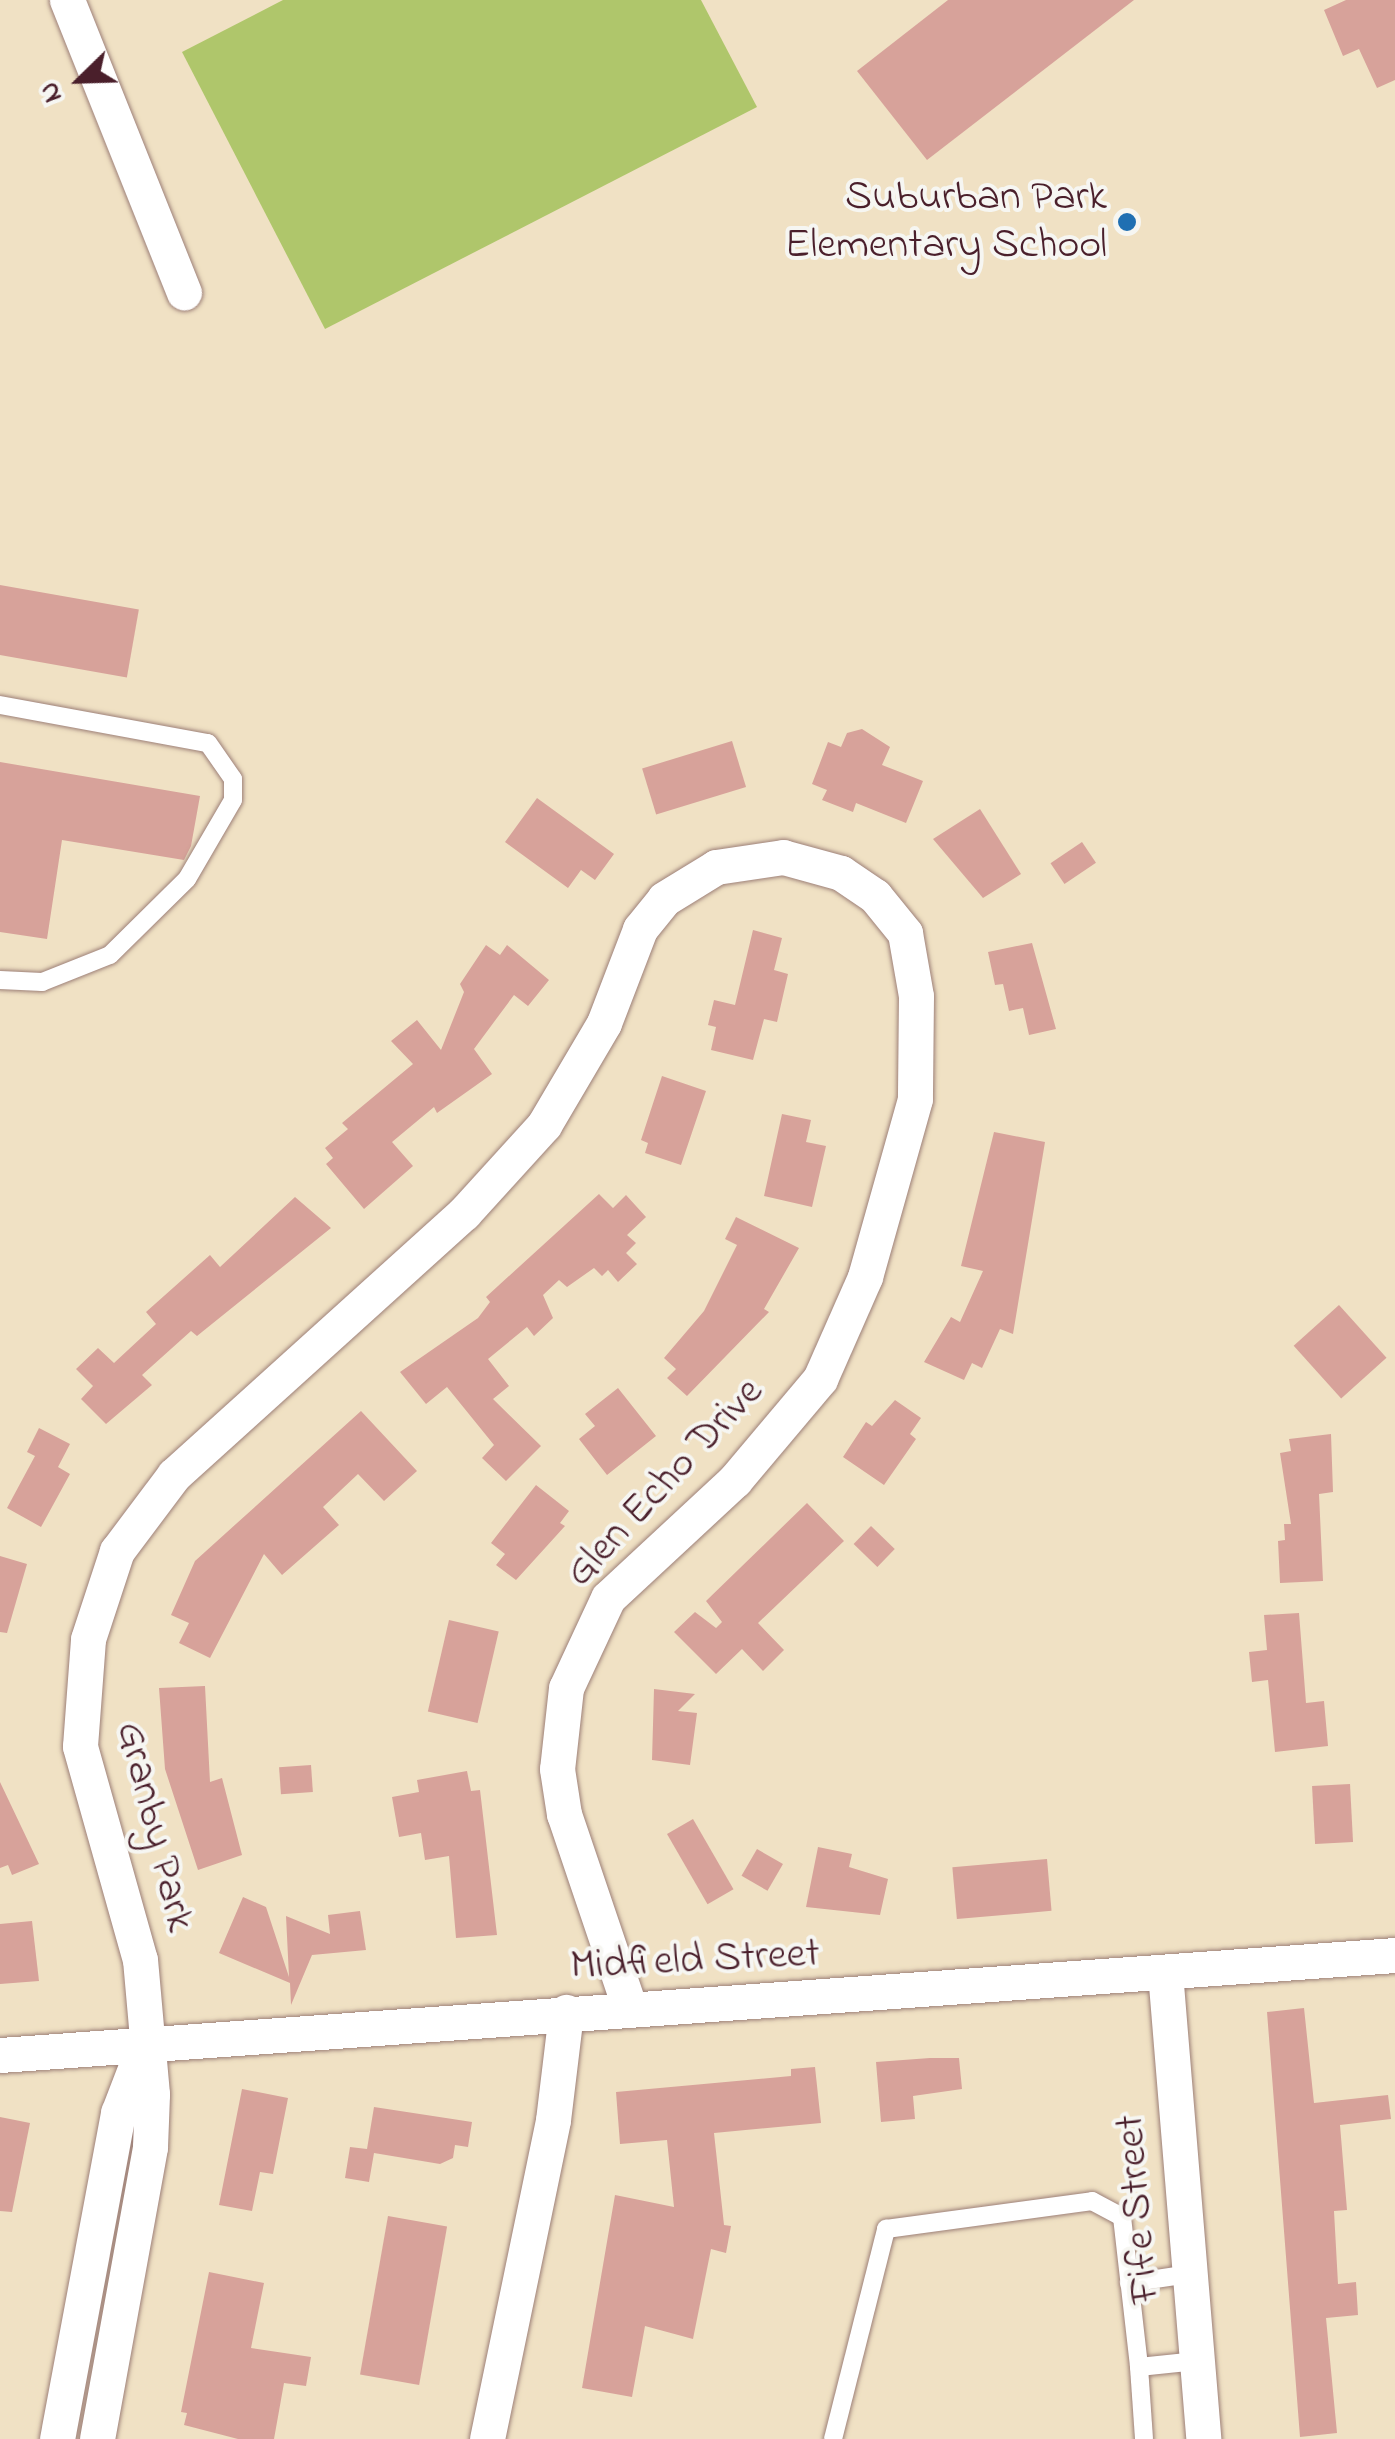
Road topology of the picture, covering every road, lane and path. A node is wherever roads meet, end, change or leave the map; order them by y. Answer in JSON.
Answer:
{"nodes":[{"id":1,"x":67,"y":0,"type":"edge"},
{"id":2,"x":184,"y":293,"type":"dead end"},
{"id":3,"x":0,"y":705,"type":"edge"},
{"id":4,"x":0,"y":980,"type":"edge"},
{"id":5,"x":306,"y":1356,"type":"joint"},
{"id":6,"x":1395,"y":1954,"type":"edge"},
{"id":7,"x":1165,"y":1972,"type":"junction"},
{"id":8,"x":630,"y":2009,"type":"junction"},
{"id":9,"x":566,"y":2012,"type":"junction"},
{"id":10,"x":146,"y":2042,"type":"junction"},
{"id":11,"x":0,"y":2055,"type":"edge"},
{"id":12,"x":1189,"y":2274,"type":"junction"},
{"id":13,"x":1129,"y":2283,"type":"junction"},
{"id":14,"x":1197,"y":2361,"type":"junction"},
{"id":15,"x":1139,"y":2367,"type":"junction"},
{"id":16,"x":57,"y":2439,"type":"edge"},
{"id":17,"x":96,"y":2439,"type":"edge"},
{"id":18,"x":488,"y":2439,"type":"edge"},
{"id":19,"x":833,"y":2439,"type":"edge"},
{"id":20,"x":1144,"y":2439,"type":"edge"},
{"id":21,"x":1204,"y":2439,"type":"edge"}],
"edges":[{"from":1,"to":2,"type":"street"},
{"from":3,"to":4,"type":"lane"},
{"from":5,"to":8,"type":"street","name":"Glen Echo Drive"},
{"from":5,"to":10,"type":"street","name":"Granby Park"},
{"from":6,"to":7,"type":"street","name":"Midfield Street"},
{"from":7,"to":8,"type":"street","name":"Midfield Street"},
{"from":7,"to":12,"type":"street","name":"Fife Street"},
{"from":8,"to":9,"type":"street","name":"Midfield Street"},
{"from":9,"to":10,"type":"street","name":"Midfield Street"},
{"from":9,"to":18,"type":"street"},
{"from":10,"to":11,"type":"street","name":"Midfield Street"},
{"from":10,"to":16,"type":"street","name":"Granby Park"},
{"from":10,"to":17,"type":"street","name":"Granby Park"},
{"from":12,"to":13,"type":"lane"},
{"from":12,"to":14,"type":"street","name":"Fife Street"},
{"from":13,"to":15,"type":"lane"},
{"from":13,"to":19,"type":"lane"},
{"from":14,"to":15,"type":"lane"},
{"from":14,"to":21,"type":"street","name":"Fife Street"},
{"from":15,"to":20,"type":"lane"}]}
